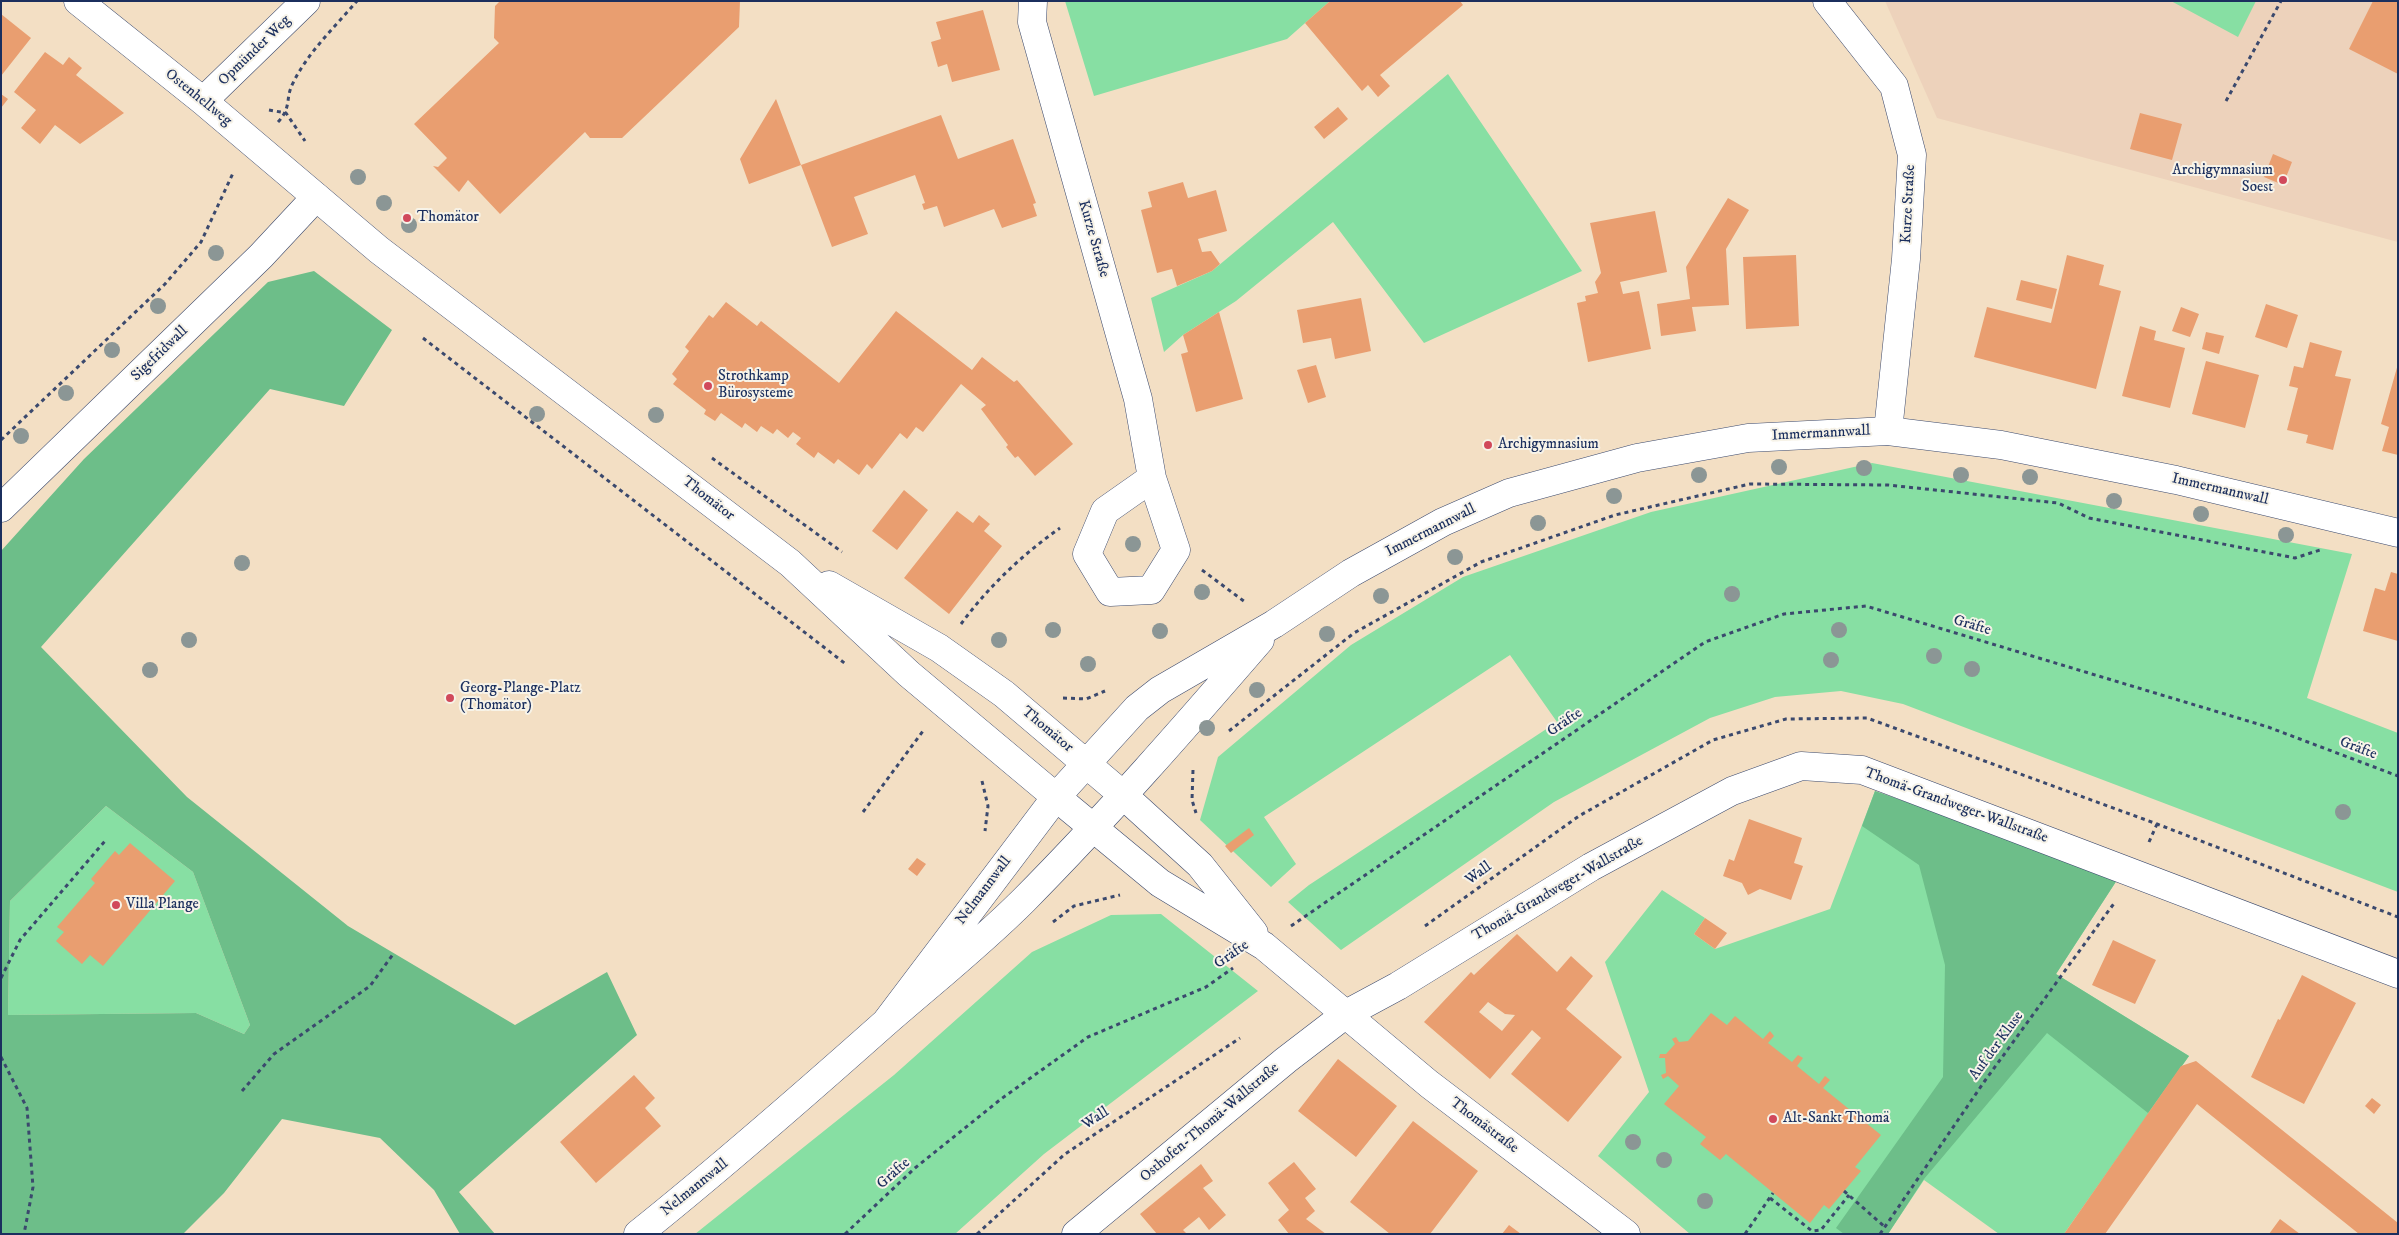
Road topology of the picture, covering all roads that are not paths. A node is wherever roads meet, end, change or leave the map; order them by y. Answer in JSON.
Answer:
{"nodes":[{"id":1,"x":78,"y":1,"type":"edge"},
{"id":2,"x":306,"y":1,"type":"edge"},
{"id":3,"x":1033,"y":1,"type":"edge"},
{"id":4,"x":1827,"y":1,"type":"edge"},
{"id":5,"x":203,"y":101,"type":"junction"},
{"id":6,"x":316,"y":197,"type":"junction"},
{"id":7,"x":1888,"y":431,"type":"junction"},
{"id":8,"x":1152,"y":478,"type":"junction"},
{"id":9,"x":1,"y":508,"type":"edge"},
{"id":10,"x":2398,"y":533,"type":"edge"},
{"id":11,"x":790,"y":563,"type":"junction"},
{"id":12,"x":1274,"y":624,"type":"junction"},
{"id":13,"x":1085,"y":762,"type":"junction"},
{"id":14,"x":1123,"y":795,"type":"junction"},
{"id":15,"x":1056,"y":797,"type":"junction"},
{"id":16,"x":1094,"y":827,"type":"junction"},
{"id":17,"x":1264,"y":946,"type":"junction"},
{"id":18,"x":2398,"y":974,"type":"edge"},
{"id":19,"x":1346,"y":1014,"type":"junction"},
{"id":20,"x":886,"y":1022,"type":"junction"},
{"id":21,"x":638,"y":1234,"type":"edge"},
{"id":22,"x":1076,"y":1234,"type":"edge"},
{"id":23,"x":1626,"y":1234,"type":"edge"}],
"edges":[{"from":1,"to":5,"type":"street","name":"Ostenhellweg"},
{"from":2,"to":5,"type":"street","name":"Opmünder Weg"},
{"from":3,"to":8,"type":"street","name":"Kurze Straße"},
{"from":4,"to":7,"type":"street","name":"Kurze Straße"},
{"from":5,"to":6,"type":"street","name":"Ostenhellweg"},
{"from":6,"to":9,"type":"street","name":"Sigefridwall"},
{"from":6,"to":11,"type":"street","name":"Thomätor"},
{"from":7,"to":10,"type":"street","name":"Immermannwall"},
{"from":7,"to":12,"type":"street","name":"Immermannwall"},
{"from":8,"to":8,"type":"street","name":"Kurze Straße"},
{"from":11,"to":13,"type":"street","name":"Thomätor"},
{"from":11,"to":15,"type":"street","name":"Thomätor"},
{"from":12,"to":13,"type":"street","name":"Immermannwall"},
{"from":12,"to":14,"type":"street","name":"Immermannwall"},
{"from":13,"to":14,"type":"street","name":"Thomätor"},
{"from":13,"to":15,"type":"street","name":"Nelmannwall"},
{"from":14,"to":16,"type":"street","name":"Immermannwall"},
{"from":14,"to":17,"type":"street","name":"Thomätor"},
{"from":15,"to":16,"type":"street","name":"Thomätor"},
{"from":15,"to":20,"type":"street","name":"Nelmannwall"},
{"from":16,"to":17,"type":"street","name":"Thomätor"},
{"from":16,"to":20,"type":"street","name":"Nelmannwall"},
{"from":17,"to":19,"type":"street","name":"Thomätor"},
{"from":18,"to":19,"type":"street","name":"Thomä-Grandweger-Wallstraße"},
{"from":19,"to":22,"type":"street","name":"Osthofen-Thomä-Wallstraße"},
{"from":19,"to":23,"type":"street","name":"Thomästraße"},
{"from":20,"to":21,"type":"street","name":"Nelmannwall"}]}
